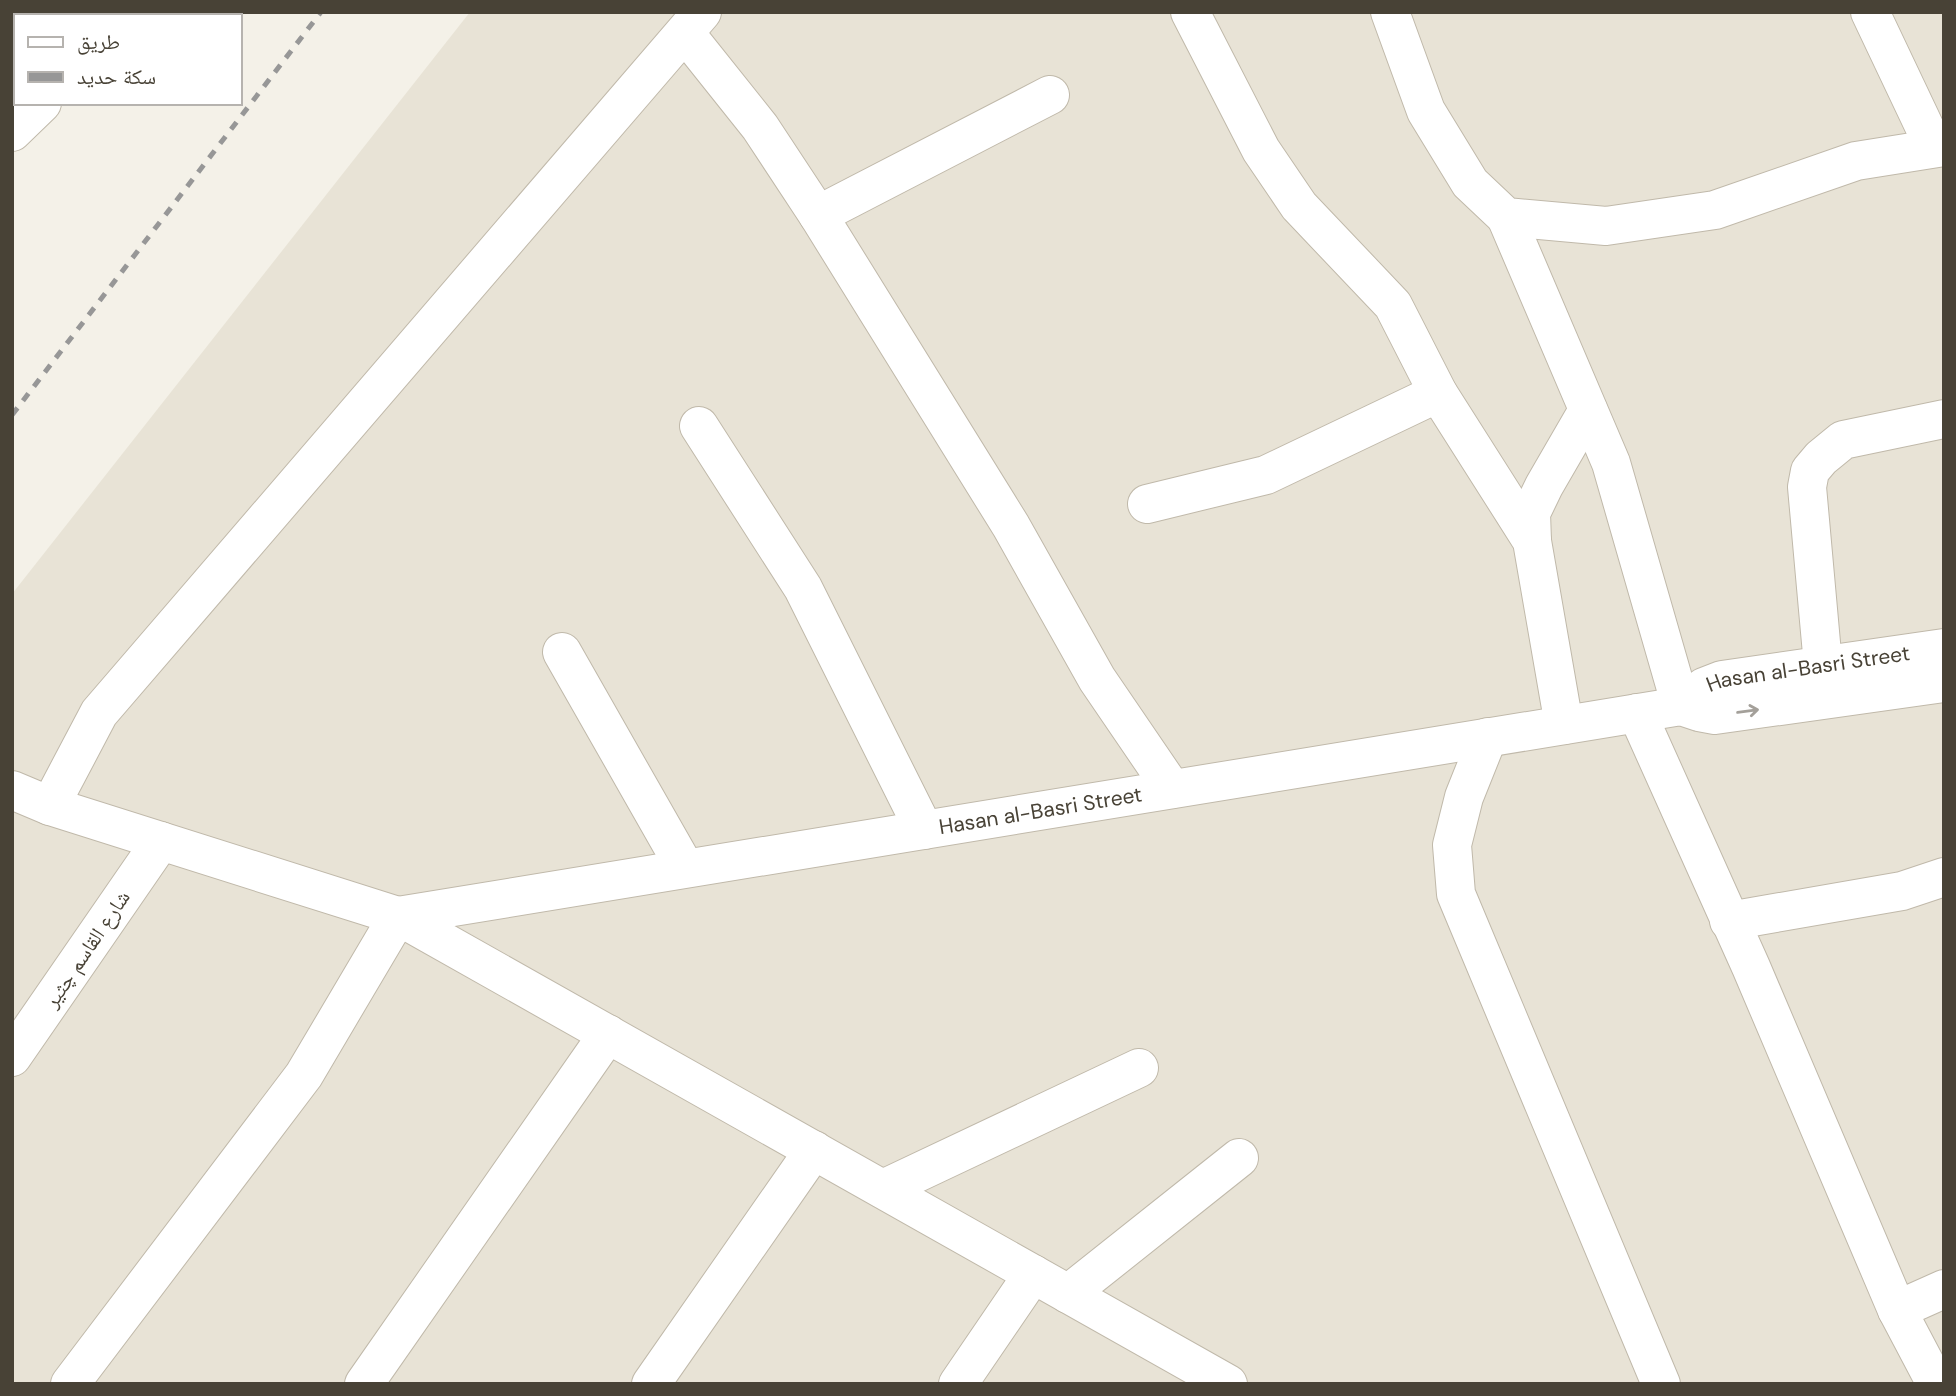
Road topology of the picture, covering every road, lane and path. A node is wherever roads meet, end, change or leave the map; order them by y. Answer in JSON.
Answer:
{"nodes":[{"id":1,"x":1189,"y":12,"type":"edge"},
{"id":2,"x":1390,"y":12,"type":"edge"},
{"id":3,"x":1870,"y":12,"type":"edge"},
{"id":4,"x":694,"y":22,"type":"edge"},
{"id":5,"x":1049,"y":95,"type":"dead end"},
{"id":6,"x":40,"y":105,"type":"edge"},
{"id":7,"x":12,"y":132,"type":"edge"},
{"id":8,"x":1939,"y":147,"type":"edge"},
{"id":9,"x":818,"y":215,"type":"junction"},
{"id":10,"x":1506,"y":217,"type":"junction"},
{"id":11,"x":1438,"y":393,"type":"junction"},
{"id":12,"x":1588,"y":410,"type":"junction"},
{"id":13,"x":1944,"y":419,"type":"edge"},
{"id":14,"x":699,"y":426,"type":"dead end"},
{"id":15,"x":1147,"y":504,"type":"dead end"},
{"id":16,"x":1532,"y":541,"type":"junction"},
{"id":17,"x":1944,"y":648,"type":"edge"},
{"id":18,"x":562,"y":652,"type":"dead end"},
{"id":19,"x":1823,"y":665,"type":"junction"},
{"id":20,"x":1944,"y":683,"type":"edge"},
{"id":21,"x":1681,"y":706,"type":"junction"},
{"id":22,"x":1637,"y":713,"type":"junction"},
{"id":23,"x":1564,"y":725,"type":"junction"},
{"id":24,"x":1489,"y":737,"type":"junction"},
{"id":25,"x":1172,"y":789,"type":"junction"},
{"id":26,"x":12,"y":790,"type":"edge"},
{"id":27,"x":50,"y":806,"type":"junction"},
{"id":28,"x":924,"y":830,"type":"junction"},
{"id":29,"x":161,"y":841,"type":"junction"},
{"id":30,"x":685,"y":868,"type":"junction"},
{"id":31,"x":1944,"y":877,"type":"edge"},
{"id":32,"x":398,"y":916,"type":"junction"},
{"id":33,"x":1730,"y":921,"type":"junction"},
{"id":34,"x":608,"y":1034,"type":"junction"},
{"id":35,"x":12,"y":1057,"type":"edge"},
{"id":36,"x":1139,"y":1068,"type":"dead end"},
{"id":37,"x":814,"y":1150,"type":"junction"},
{"id":38,"x":1239,"y":1158,"type":"dead end"},
{"id":39,"x":883,"y":1189,"type":"junction"},
{"id":40,"x":1033,"y":1274,"type":"junction"},
{"id":41,"x":1944,"y":1289,"type":"edge"},
{"id":42,"x":1068,"y":1294,"type":"junction"},
{"id":43,"x":1897,"y":1310,"type":"junction"},
{"id":44,"x":70,"y":1384,"type":"edge"},
{"id":45,"x":364,"y":1384,"type":"edge"},
{"id":46,"x":651,"y":1384,"type":"edge"},
{"id":47,"x":958,"y":1384,"type":"edge"},
{"id":48,"x":1228,"y":1384,"type":"edge"},
{"id":49,"x":1661,"y":1384,"type":"edge"},
{"id":50,"x":1936,"y":1384,"type":"edge"}],
"edges":[{"from":1,"to":11,"type":"street"},
{"from":2,"to":10,"type":"street"},
{"from":3,"to":8,"type":"street"},
{"from":4,"to":9,"type":"street"},
{"from":4,"to":27,"type":"street"},
{"from":5,"to":9,"type":"street"},
{"from":6,"to":7,"type":"street"},
{"from":8,"to":10,"type":"street"},
{"from":9,"to":25,"type":"street"},
{"from":10,"to":12,"type":"street"},
{"from":11,"to":15,"type":"street"},
{"from":11,"to":16,"type":"street"},
{"from":12,"to":16,"type":"street"},
{"from":12,"to":21,"type":"street"},
{"from":13,"to":19,"type":"street"},
{"from":14,"to":28,"type":"street"},
{"from":16,"to":23,"type":"street"},
{"from":17,"to":19,"type":"street","name":"Hasan al-Basri Street"},
{"from":18,"to":30,"type":"street"},
{"from":19,"to":21,"type":"street","name":"Hasan al-Basri Street"},
{"from":21,"to":20,"type":"street","name":"Hasan al-Basri Street","one_way":true},
{"from":21,"to":22,"type":"street","name":"Hasan al-Basri Street"},
{"from":22,"to":23,"type":"street","name":"Hasan al-Basri Street"},
{"from":22,"to":33,"type":"street"},
{"from":23,"to":24,"type":"street","name":"Hasan al-Basri Street"},
{"from":24,"to":25,"type":"street","name":"Hasan al-Basri Street"},
{"from":24,"to":49,"type":"street"},
{"from":25,"to":28,"type":"street","name":"Hasan al-Basri Street"},
{"from":26,"to":27,"type":"street"},
{"from":27,"to":29,"type":"street"},
{"from":28,"to":30,"type":"street","name":"Hasan al-Basri Street"},
{"from":29,"to":32,"type":"street"},
{"from":29,"to":35,"type":"street","name":"شارع القاسم چثير"},
{"from":30,"to":32,"type":"street","name":"Hasan al-Basri Street"},
{"from":31,"to":33,"type":"street"},
{"from":32,"to":34,"type":"street"},
{"from":32,"to":44,"type":"street"},
{"from":33,"to":43,"type":"street"},
{"from":34,"to":37,"type":"street"},
{"from":34,"to":45,"type":"street"},
{"from":36,"to":39,"type":"street"},
{"from":37,"to":39,"type":"street"},
{"from":37,"to":46,"type":"street"},
{"from":38,"to":42,"type":"street"},
{"from":39,"to":40,"type":"street"},
{"from":40,"to":42,"type":"street"},
{"from":40,"to":47,"type":"street"},
{"from":41,"to":43,"type":"street"},
{"from":42,"to":48,"type":"street"},
{"from":43,"to":50,"type":"street"}]}
